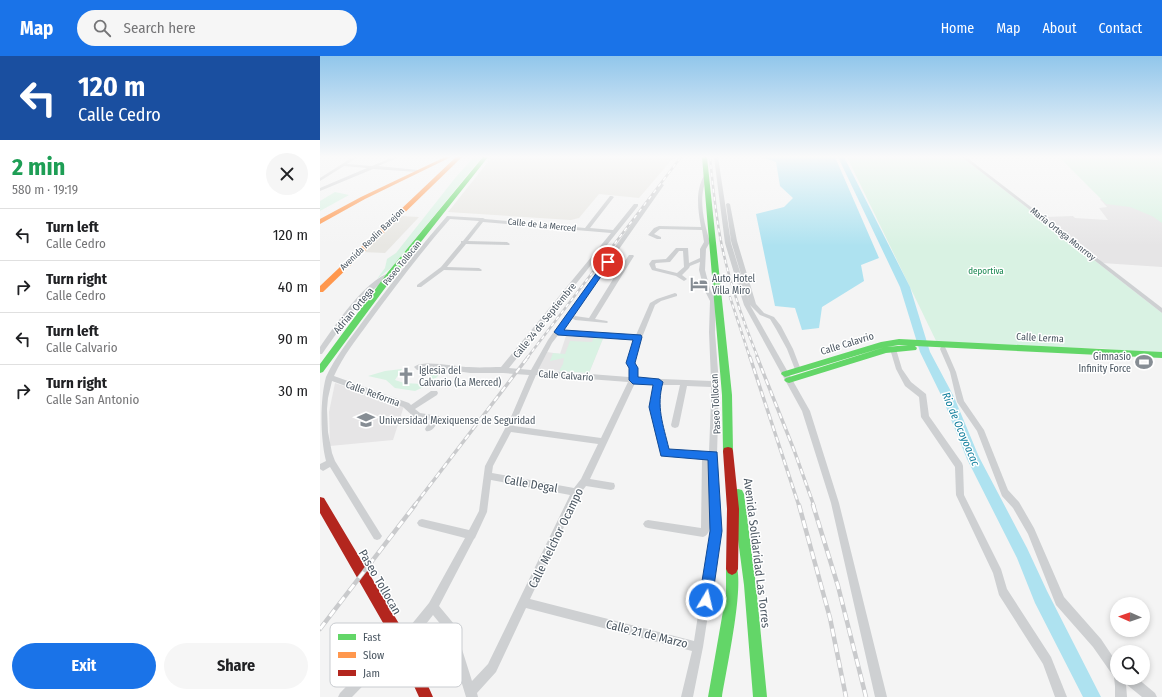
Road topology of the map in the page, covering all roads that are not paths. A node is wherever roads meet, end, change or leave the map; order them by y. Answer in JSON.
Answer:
{"nodes":[{"id":1,"x":384,"y":187,"type":"edge"},
{"id":2,"x":428,"y":187,"type":"edge"},
{"id":3,"x":461,"y":187,"type":"edge"},
{"id":4,"x":661,"y":187,"type":"edge"},
{"id":5,"x":702,"y":187,"type":"edge"},
{"id":6,"x":707,"y":187,"type":"edge"},
{"id":7,"x":720,"y":187,"type":"edge"},
{"id":8,"x":726,"y":187,"type":"edge"},
{"id":9,"x":1002,"y":187,"type":"edge"},
{"id":10,"x":612,"y":197,"type":"dead end"},
{"id":11,"x":636,"y":205,"type":"dead end"},
{"id":12,"x":483,"y":219,"type":"junction"},
{"id":13,"x":320,"y":222,"type":"edge"},
{"id":14,"x":631,"y":228,"type":"junction"},
{"id":15,"x":703,"y":229,"type":"junction"},
{"id":16,"x":587,"y":230,"type":"junction"},
{"id":17,"x":615,"y":232,"type":"junction"},
{"id":18,"x":659,"y":238,"type":"dead end"},
{"id":19,"x":463,"y":242,"type":"junction"},
{"id":20,"x":507,"y":244,"type":"dead end"},
{"id":21,"x":631,"y":256,"type":"dead end"},
{"id":22,"x":703,"y":258,"type":"junction"},
{"id":23,"x":687,"y":266,"type":"junction"},
{"id":24,"x":443,"y":268,"type":"junction"},
{"id":25,"x":479,"y":270,"type":"dead end"},
{"id":26,"x":702,"y":270,"type":"junction"},
{"id":27,"x":391,"y":274,"type":"junction"},
{"id":28,"x":600,"y":274,"type":"junction"},
{"id":29,"x":618,"y":275,"type":"junction"},
{"id":30,"x":678,"y":275,"type":"junction"},
{"id":31,"x":684,"y":279,"type":"dead end"},
{"id":32,"x":419,"y":286,"type":"dead end"},
{"id":33,"x":320,"y":290,"type":"edge"},
{"id":34,"x":675,"y":295,"type":"dead end"},
{"id":35,"x":1162,"y":311,"type":"edge"},
{"id":36,"x":575,"y":318,"type":"dead end"},
{"id":37,"x":592,"y":320,"type":"junction"},
{"id":38,"x":605,"y":322,"type":"dead end"},
{"id":39,"x":558,"y":332,"type":"junction"},
{"id":40,"x":638,"y":337,"type":"junction"},
{"id":41,"x":923,"y":345,"type":"junction"},
{"id":42,"x":893,"y":349,"type":"junction"},
{"id":43,"x":943,"y":349,"type":"junction"},
{"id":44,"x":1048,"y":351,"type":"junction"},
{"id":45,"x":320,"y":352,"type":"edge"},
{"id":46,"x":1162,"y":355,"type":"edge"},
{"id":47,"x":1162,"y":360,"type":"edge"},
{"id":48,"x":417,"y":366,"type":"dead end"},
{"id":49,"x":320,"y":370,"type":"edge"},
{"id":50,"x":507,"y":370,"type":"junction"},
{"id":51,"x":798,"y":370,"type":"junction"},
{"id":52,"x":534,"y":373,"type":"junction"},
{"id":53,"x":329,"y":377,"type":"junction"},
{"id":54,"x":787,"y":377,"type":"junction"},
{"id":55,"x":633,"y":380,"type":"junction"},
{"id":56,"x":659,"y":382,"type":"junction"},
{"id":57,"x":684,"y":384,"type":"junction"},
{"id":58,"x":715,"y":384,"type":"junction"},
{"id":59,"x":434,"y":392,"type":"dead end"},
{"id":60,"x":410,"y":409,"type":"junction"},
{"id":61,"x":675,"y":425,"type":"dead end"},
{"id":62,"x":429,"y":429,"type":"dead end"},
{"id":63,"x":510,"y":429,"type":"junction"},
{"id":64,"x":727,"y":437,"type":"junction"},
{"id":65,"x":604,"y":442,"type":"junction"},
{"id":66,"x":709,"y":455,"type":"junction"},
{"id":67,"x":331,"y":462,"type":"junction"},
{"id":68,"x":323,"y":467,"type":"dead end"},
{"id":69,"x":487,"y":476,"type":"junction"},
{"id":70,"x":584,"y":482,"type":"junction"},
{"id":71,"x":611,"y":486,"type":"dead end"},
{"id":72,"x":576,"y":492,"type":"junction"},
{"id":73,"x":320,"y":502,"type":"edge"},
{"id":74,"x":422,"y":523,"type":"dead end"},
{"id":75,"x":648,"y":524,"type":"dead end"},
{"id":76,"x":472,"y":535,"type":"junction"},
{"id":77,"x":377,"y":536,"type":"dead end"},
{"id":78,"x":524,"y":603,"type":"junction"},
{"id":79,"x":433,"y":607,"type":"junction"},
{"id":80,"x":391,"y":623,"type":"edge"},
{"id":81,"x":420,"y":623,"type":"edge"},
{"id":82,"x":446,"y":623,"type":"edge"},
{"id":83,"x":698,"y":647,"type":"junction"},
{"id":84,"x":1110,"y":661,"type":"edge"},
{"id":85,"x":462,"y":666,"type":"edge"},
{"id":86,"x":1122,"y":685,"type":"edge"},
{"id":87,"x":1136,"y":685,"type":"edge"},
{"id":88,"x":353,"y":687,"type":"edge"},
{"id":89,"x":422,"y":687,"type":"edge"},
{"id":90,"x":471,"y":694,"type":"edge"},
{"id":91,"x":344,"y":697,"type":"edge"},
{"id":92,"x":426,"y":697,"type":"edge"},
{"id":93,"x":687,"y":697,"type":"edge"},
{"id":94,"x":715,"y":697,"type":"edge"},
{"id":95,"x":760,"y":697,"type":"edge"},
{"id":96,"x":881,"y":697,"type":"edge"},
{"id":97,"x":1061,"y":697,"type":"edge"},
{"id":98,"x":1121,"y":697,"type":"edge"},
{"id":99,"x":1151,"y":697,"type":"edge"}],
"edges":[{"from":1,"to":13,"type":"main road"},
{"from":2,"to":33,"type":"main road","name":"Avenida Reolin Barejon"},
{"from":3,"to":27,"type":"main road","name":"Paseo Tollocan"},
{"from":4,"to":14,"type":"street"},
{"from":5,"to":15,"type":"street"},
{"from":6,"to":64,"type":"main road","name":"Paseo Tollocan"},
{"from":7,"to":54,"type":"street"},
{"from":8,"to":51,"type":"street"},
{"from":9,"to":35,"type":"street","name":"María Ortega Monrroy"},
{"from":10,"to":16,"type":"street"},
{"from":11,"to":17,"type":"street","name":"Calle 24 de Septiembre"},
{"from":12,"to":16,"type":"street","name":"Calle de La Merced"},
{"from":12,"to":19,"type":"street"},
{"from":12,"to":53,"type":"street","name":"Calle de La Merced"},
{"from":14,"to":17,"type":"street","name":"Calle de La Merced"},
{"from":14,"to":28,"type":"street"},
{"from":15,"to":18,"type":"street"},
{"from":15,"to":22,"type":"street"},
{"from":16,"to":17,"type":"street","name":"Calle de La Merced"},
{"from":17,"to":50,"type":"street","name":"Calle 24 de Septiembre"},
{"from":19,"to":20,"type":"street"},
{"from":19,"to":24,"type":"street"},
{"from":21,"to":29,"type":"street"},
{"from":22,"to":23,"type":"street"},
{"from":22,"to":26,"type":"street"},
{"from":23,"to":26,"type":"street"},
{"from":23,"to":30,"type":"street"},
{"from":23,"to":30,"type":"street"},
{"from":24,"to":25,"type":"street"},
{"from":24,"to":32,"type":"street"},
{"from":26,"to":58,"type":"street"},
{"from":27,"to":45,"type":"street","name":"Adrian Ortega"},
{"from":27,"to":49,"type":"main road","name":"Paseo Tollocan"},
{"from":28,"to":29,"type":"street"},
{"from":28,"to":39,"type":"street"},
{"from":29,"to":37,"type":"street"},
{"from":30,"to":31,"type":"street"},
{"from":34,"to":40,"type":"street"},
{"from":36,"to":37,"type":"street"},
{"from":37,"to":38,"type":"street"},
{"from":39,"to":40,"type":"street"},
{"from":39,"to":52,"type":"street"},
{"from":40,"to":55,"type":"street"},
{"from":41,"to":42,"type":"main road","name":"Calle Calavrio"},
{"from":41,"to":43,"type":"main road","name":"Calle Lerma"},
{"from":41,"to":44,"type":"main road","name":"Calle Lerma"},
{"from":41,"to":51,"type":"main road","name":"Calle Calavrio"},
{"from":42,"to":54,"type":"main road","name":"Calle Calavrio"},
{"from":42,"to":97,"type":"street"},
{"from":43,"to":44,"type":"main road","name":"Calle Lerma"},
{"from":43,"to":84,"type":"street"},
{"from":44,"to":46,"type":"main road","name":"Calle Lerma"},
{"from":44,"to":47,"type":"main road","name":"Calle Lerma"},
{"from":48,"to":50,"type":"street","name":"Calle Calvario"},
{"from":50,"to":52,"type":"street","name":"Calle Calvario"},
{"from":51,"to":54,"type":"main road","name":"Calle Calavrio"},
{"from":52,"to":55,"type":"street","name":"Calle Calvario"},
{"from":52,"to":63,"type":"street"},
{"from":53,"to":60,"type":"street","name":"Calle Reforma"},
{"from":53,"to":67,"type":"street"},
{"from":54,"to":96,"type":"street"},
{"from":55,"to":56,"type":"street","name":"Calle Calvario"},
{"from":55,"to":65,"type":"street","name":"Calle Melchor Ocampo"},
{"from":56,"to":57,"type":"street","name":"Calle Calvario"},
{"from":56,"to":66,"type":"street"},
{"from":57,"to":58,"type":"street","name":"Calle Calvario"},
{"from":57,"to":61,"type":"street"},
{"from":58,"to":66,"type":"street"},
{"from":59,"to":60,"type":"street"},
{"from":60,"to":62,"type":"street","name":"Calle Reforma"},
{"from":63,"to":65,"type":"street"},
{"from":63,"to":69,"type":"street"},
{"from":64,"to":94,"type":"main road","name":"Paseo Tollocan"},
{"from":64,"to":95,"type":"main road","name":"Avenida Solidaridad Las Torres"},
{"from":65,"to":70,"type":"street","name":"Calle Melchor Ocampo"},
{"from":66,"to":75,"type":"street"},
{"from":66,"to":83,"type":"street","name":"Calle 21 de Marzo"},
{"from":67,"to":68,"type":"street"},
{"from":67,"to":77,"type":"street"},
{"from":69,"to":72,"type":"street","name":"Calle Degal"},
{"from":69,"to":76,"type":"street"},
{"from":70,"to":71,"type":"street"},
{"from":70,"to":72,"type":"street","name":"Calle Melchor Ocampo"},
{"from":72,"to":78,"type":"street","name":"Calle Melchor Ocampo"},
{"from":73,"to":80,"type":"main road","name":"Paseo Tollocan"},
{"from":74,"to":76,"type":"street"},
{"from":76,"to":79,"type":"street"},
{"from":78,"to":83,"type":"street","name":"Calle 21 de Marzo"},
{"from":78,"to":90,"type":"street","name":"Calle Melchor Ocampo"},
{"from":79,"to":81,"type":"street"},
{"from":79,"to":82,"type":"street"},
{"from":83,"to":93,"type":"street"},
{"from":85,"to":90,"type":"street"},
{"from":86,"to":98,"type":"street"},
{"from":87,"to":99,"type":"street"},
{"from":88,"to":91,"type":"street"},
{"from":89,"to":92,"type":"main road","name":"Paseo Tollocan"}]}
